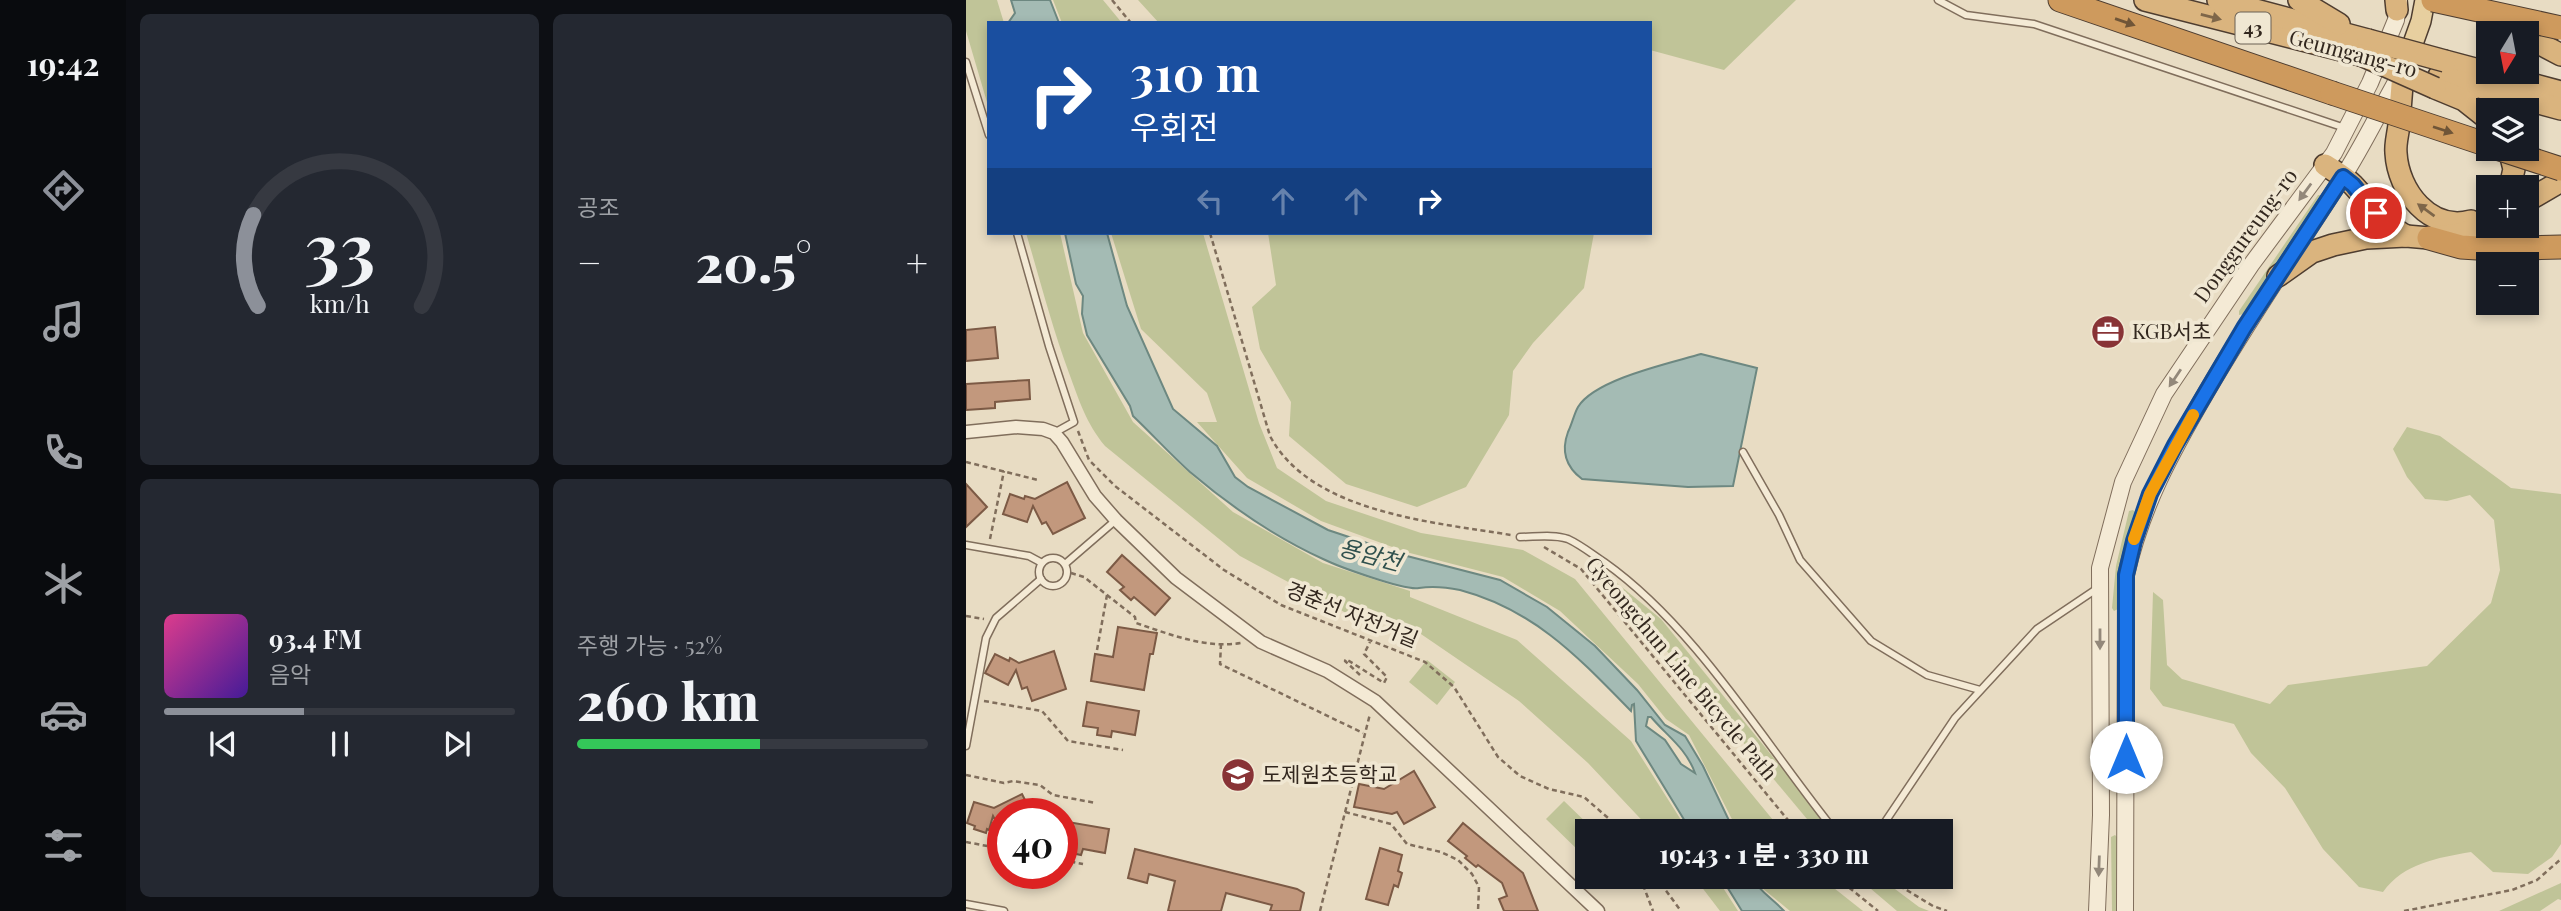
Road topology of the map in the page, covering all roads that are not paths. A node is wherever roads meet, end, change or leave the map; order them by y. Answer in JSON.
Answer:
{"nodes":[{"id":1,"x":1938,"y":0,"type":"edge"},
{"id":2,"x":2060,"y":0,"type":"edge"},
{"id":3,"x":2145,"y":0,"type":"edge"},
{"id":4,"x":2218,"y":0,"type":"edge"},
{"id":5,"x":2299,"y":0,"type":"edge"},
{"id":6,"x":2425,"y":0,"type":"edge"},
{"id":7,"x":2432,"y":0,"type":"edge"},
{"id":8,"x":2481,"y":0,"type":"edge"},
{"id":9,"x":2397,"y":3,"type":"edge"},
{"id":10,"x":2503,"y":21,"type":"edge"},
{"id":11,"x":2561,"y":28,"type":"edge"},
{"id":12,"x":2539,"y":43,"type":"edge"},
{"id":13,"x":2364,"y":48,"type":"junction"},
{"id":14,"x":2561,"y":55,"type":"edge"},
{"id":15,"x":966,"y":62,"type":"edge"},
{"id":16,"x":2403,"y":70,"type":"junction"},
{"id":17,"x":2440,"y":75,"type":"junction"},
{"id":18,"x":2561,"y":92,"type":"edge"},
{"id":19,"x":2561,"y":109,"type":"edge"},
{"id":20,"x":2476,"y":110,"type":"edge"},
{"id":21,"x":2347,"y":128,"type":"junction"},
{"id":22,"x":987,"y":129,"type":"edge"},
{"id":23,"x":2476,"y":141,"type":"edge"},
{"id":24,"x":2537,"y":161,"type":"edge"},
{"id":25,"x":2561,"y":169,"type":"edge"},
{"id":26,"x":2334,"y":171,"type":"junction"},
{"id":27,"x":2561,"y":181,"type":"edge"},
{"id":28,"x":2539,"y":194,"type":"edge"},
{"id":29,"x":2476,"y":218,"type":"edge"},
{"id":30,"x":2476,"y":228,"type":"edge"},
{"id":31,"x":1018,"y":235,"type":"edge"},
{"id":32,"x":2418,"y":237,"type":"junction"},
{"id":33,"x":2561,"y":247,"type":"edge"},
{"id":34,"x":2278,"y":276,"type":"junction"},
{"id":35,"x":966,"y":432,"type":"edge"},
{"id":36,"x":1054,"y":433,"type":"junction"},
{"id":37,"x":1743,"y":452,"type":"dead end"},
{"id":38,"x":1116,"y":520,"type":"junction"},
{"id":39,"x":1520,"y":537,"type":"road end"},
{"id":40,"x":966,"y":545,"type":"edge"},
{"id":41,"x":1042,"y":563,"type":"junction"},
{"id":42,"x":1065,"y":564,"type":"junction"},
{"id":43,"x":1041,"y":579,"type":"junction"},
{"id":44,"x":1059,"y":585,"type":"junction"},
{"id":45,"x":2100,"y":587,"type":"junction"},
{"id":46,"x":1063,"y":593,"type":"dead end"},
{"id":47,"x":1980,"y":690,"type":"junction"},
{"id":48,"x":966,"y":746,"type":"edge"},
{"id":49,"x":1826,"y":819,"type":"edge"},
{"id":50,"x":1887,"y":819,"type":"edge"},
{"id":51,"x":966,"y":904,"type":"edge"},
{"id":52,"x":1004,"y":911,"type":"edge"},
{"id":53,"x":1598,"y":911,"type":"edge"},
{"id":54,"x":2097,"y":911,"type":"edge"},
{"id":55,"x":2125,"y":911,"type":"edge"}],
"edges":[{"from":1,"to":21,"type":"lane"},
{"from":2,"to":23,"type":"highway","one_way":true,"bridge":true},
{"from":3,"to":13,"type":"highway","name":"Geumgang-ro","number":"43","one_way":true},
{"from":4,"to":13,"type":"highway","name":"Geumgang-ro"},
{"from":5,"to":13,"type":"highway"},
{"from":6,"to":16,"type":"main road","name":"Donggureung-ro"},
{"from":7,"to":11,"type":"highway","bridge":true},
{"from":8,"to":10,"type":"highway"},
{"from":9,"to":21,"type":"street","name":"Donggureung-ro"},
{"from":12,"to":14,"type":"highway"},
{"from":13,"to":17,"type":"highway","name":"Geumgang-ro","bridge":true},
{"from":13,"to":17,"type":"highway","number":"43","bridge":true},
{"from":15,"to":22,"type":"lane"},
{"from":16,"to":26,"type":"street","name":"Donggureung-ro"},
{"from":29,"to":16,"type":"highway","one_way":true},
{"from":17,"to":18,"type":"highway","name":"Geumgang-ro"},
{"from":17,"to":19,"type":"highway","name":"Geumgang-ro"},
{"from":17,"to":20,"type":"highway","number":"43"},
{"from":21,"to":26,"type":"street","name":"Donggureung-ro"},
{"from":24,"to":25,"type":"highway","bridge":true},
{"from":26,"to":32,"type":"highway"},
{"from":26,"to":34,"type":"street","name":"Donggureung-ro"},
{"from":26,"to":45,"type":"street","name":"Donggureung-ro","one_way":true},
{"from":27,"to":28,"type":"highway"},
{"from":30,"to":32,"type":"highway"},
{"from":31,"to":36,"type":"lane"},
{"from":32,"to":33,"type":"highway"},
{"from":32,"to":34,"type":"highway"},
{"from":34,"to":55,"type":"street","name":"Donggureung-ro"},
{"from":35,"to":36,"type":"street"},
{"from":36,"to":38,"type":"street"},
{"from":37,"to":47,"type":"lane"},
{"from":38,"to":42,"type":"lane"},
{"from":38,"to":53,"type":"street"},
{"from":39,"to":49,"type":"lane"},
{"from":40,"to":41,"type":"lane"},
{"from":41,"to":42,"type":"lane"},
{"from":41,"to":43,"type":"lane"},
{"from":42,"to":44,"type":"lane"},
{"from":43,"to":44,"type":"lane"},
{"from":43,"to":48,"type":"lane"},
{"from":44,"to":46,"type":"lane"},
{"from":45,"to":47,"type":"lane"},
{"from":45,"to":54,"type":"street","name":"Donggureung-ro","one_way":true},
{"from":47,"to":50,"type":"lane"},
{"from":51,"to":52,"type":"lane"}]}
